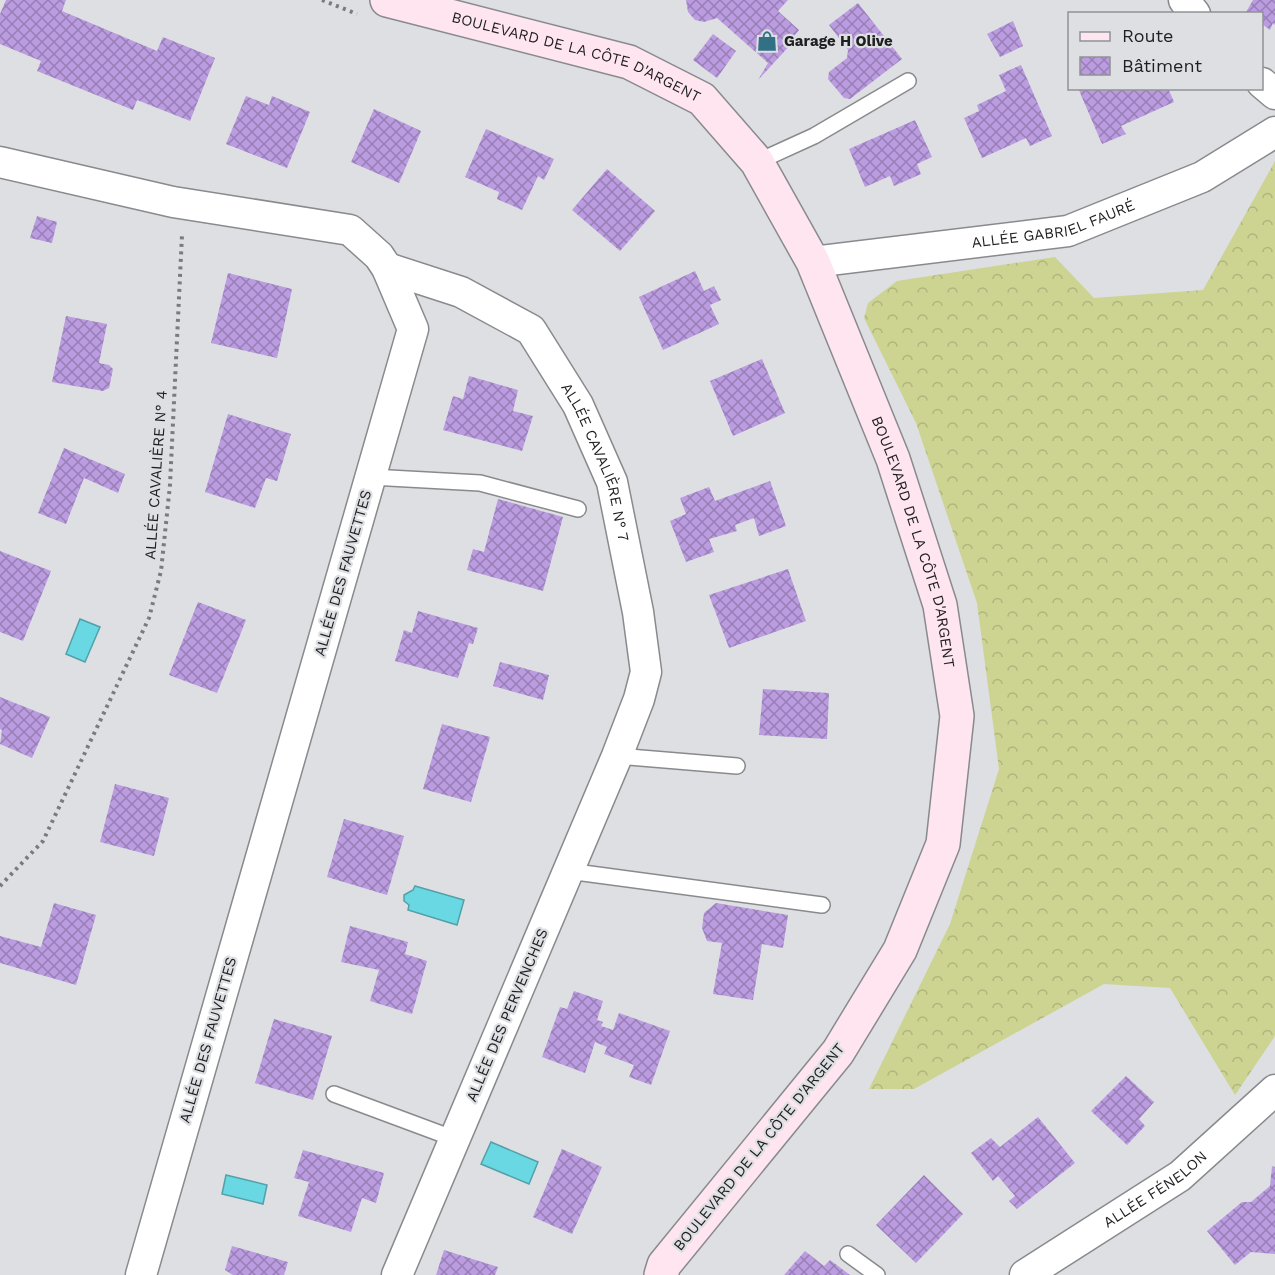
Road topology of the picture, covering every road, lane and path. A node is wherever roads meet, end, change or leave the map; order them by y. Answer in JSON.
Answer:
{"nodes":[{"id":1,"x":322,"y":0,"type":"edge"},
{"id":2,"x":1184,"y":0,"type":"edge"},
{"id":3,"x":376,"y":8,"type":"edge"},
{"id":4,"x":1193,"y":12,"type":"edge"},
{"id":5,"x":908,"y":81,"type":"dead end"},
{"id":6,"x":1263,"y":83,"type":"edge"},
{"id":7,"x":1275,"y":94,"type":"edge"},
{"id":8,"x":1275,"y":132,"type":"edge"},
{"id":9,"x":0,"y":162,"type":"edge"},
{"id":10,"x":757,"y":162,"type":"junction"},
{"id":11,"x":183,"y":204,"type":"junction"},
{"id":12,"x":813,"y":262,"type":"junction"},
{"id":13,"x":387,"y":267,"type":"junction"},
{"id":14,"x":371,"y":477,"type":"junction"},
{"id":15,"x":578,"y":509,"type":"dead end"},
{"id":16,"x":617,"y":756,"type":"junction"},
{"id":17,"x":736,"y":766,"type":"dead end"},
{"id":18,"x":568,"y":871,"type":"junction"},
{"id":19,"x":0,"y":886,"type":"edge"},
{"id":20,"x":822,"y":906,"type":"dead end"},
{"id":21,"x":1275,"y":1090,"type":"edge"},
{"id":22,"x":334,"y":1094,"type":"dead end"},
{"id":23,"x":455,"y":1139,"type":"junction"},
{"id":24,"x":848,"y":1254,"type":"dead end"},
{"id":25,"x":141,"y":1275,"type":"edge"},
{"id":26,"x":397,"y":1275,"type":"edge"},
{"id":27,"x":661,"y":1275,"type":"edge"},
{"id":28,"x":877,"y":1275,"type":"edge"},
{"id":29,"x":1026,"y":1275,"type":"edge"}],
"edges":[{"from":1,"to":3,"type":"path"},
{"from":2,"to":4,"type":"street"},
{"from":3,"to":10,"type":"main road","name":"BOULEVARD DE LA CÔTE D'ARGENT"},
{"from":5,"to":10,"type":"lane"},
{"from":6,"to":7,"type":"street"},
{"from":8,"to":12,"type":"street","name":"ALLÉE GABRIEL FAURÉ"},
{"from":9,"to":11,"type":"street","name":"ALLÉE DES FAUVETTES"},
{"from":10,"to":12,"type":"main road","name":"BOULEVARD DE LA CÔTE D'ARGENT"},
{"from":11,"to":13,"type":"street","name":"ALLÉE DES FAUVETTES"},
{"from":11,"to":19,"type":"path","name":"ALLÉE CAVALIÈRE N° 4"},
{"from":12,"to":27,"type":"main road","name":"BOULEVARD DE LA CÔTE D'ARGENT"},
{"from":13,"to":14,"type":"street","name":"ALLÉE DES FAUVETTES"},
{"from":13,"to":16,"type":"street","name":"ALLÉE CAVALIÈRE N° 7"},
{"from":14,"to":15,"type":"lane"},
{"from":14,"to":25,"type":"street","name":"ALLÉE DES FAUVETTES"},
{"from":16,"to":17,"type":"lane"},
{"from":16,"to":18,"type":"street","name":"ALLÉE DES PERVENCHES"},
{"from":18,"to":20,"type":"lane"},
{"from":18,"to":23,"type":"street","name":"ALLÉE DES PERVENCHES"},
{"from":21,"to":29,"type":"street","name":"ALLÉE FÉNELON"},
{"from":22,"to":23,"type":"lane"},
{"from":23,"to":26,"type":"street","name":"ALLÉE DES PERVENCHES"},
{"from":24,"to":28,"type":"lane"}]}
